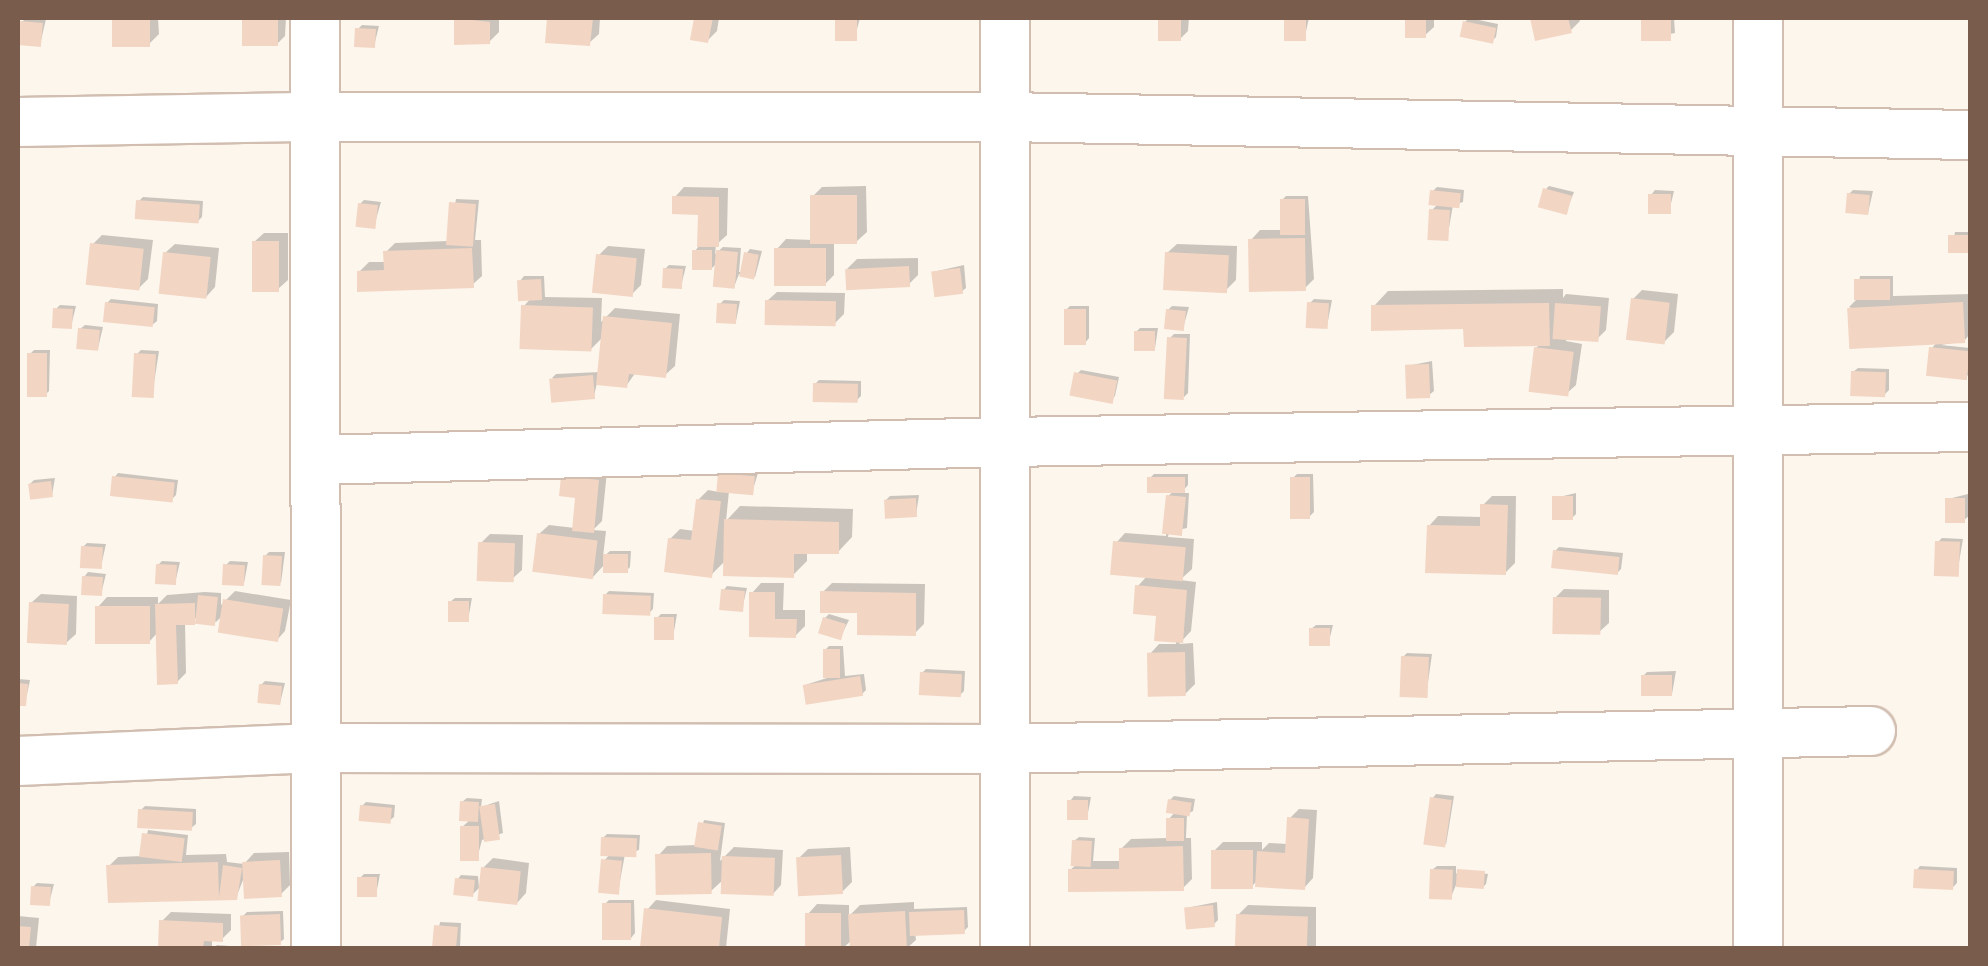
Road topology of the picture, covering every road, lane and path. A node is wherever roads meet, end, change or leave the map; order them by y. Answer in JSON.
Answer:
{"nodes":[{"id":1,"x":315,"y":18,"type":"edge"},
{"id":2,"x":1005,"y":18,"type":"edge"},
{"id":3,"x":1758,"y":18,"type":"edge"},
{"id":4,"x":316,"y":117,"type":"junction"},
{"id":5,"x":1005,"y":117,"type":"junction"},
{"id":6,"x":18,"y":122,"type":"edge"},
{"id":7,"x":1758,"y":131,"type":"junction"},
{"id":8,"x":1970,"y":135,"type":"edge"},
{"id":9,"x":1970,"y":426,"type":"edge"},
{"id":10,"x":1758,"y":430,"type":"junction"},
{"id":11,"x":1005,"y":442,"type":"junction"},
{"id":12,"x":316,"y":460,"type":"junction"},
{"id":13,"x":1871,"y":731,"type":"dead end"},
{"id":14,"x":1758,"y":734,"type":"junction"},
{"id":15,"x":315,"y":748,"type":"junction"},
{"id":16,"x":1005,"y":750,"type":"junction"},
{"id":17,"x":18,"y":761,"type":"edge"},
{"id":18,"x":316,"y":948,"type":"edge"},
{"id":19,"x":1005,"y":948,"type":"edge"},
{"id":20,"x":1758,"y":948,"type":"edge"}],
"edges":[{"from":1,"to":4,"type":"street"},
{"from":2,"to":5,"type":"street"},
{"from":3,"to":7,"type":"street"},
{"from":4,"to":5,"type":"street"},
{"from":4,"to":6,"type":"street"},
{"from":4,"to":12,"type":"street"},
{"from":5,"to":7,"type":"street"},
{"from":5,"to":11,"type":"street"},
{"from":7,"to":8,"type":"street"},
{"from":7,"to":10,"type":"street"},
{"from":9,"to":10,"type":"street"},
{"from":10,"to":11,"type":"street"},
{"from":10,"to":14,"type":"street"},
{"from":11,"to":12,"type":"street"},
{"from":11,"to":16,"type":"street"},
{"from":12,"to":15,"type":"street"},
{"from":13,"to":14,"type":"street"},
{"from":14,"to":16,"type":"street"},
{"from":14,"to":20,"type":"street"},
{"from":15,"to":16,"type":"street"},
{"from":15,"to":17,"type":"street"},
{"from":15,"to":18,"type":"street"},
{"from":16,"to":19,"type":"street"}]}
